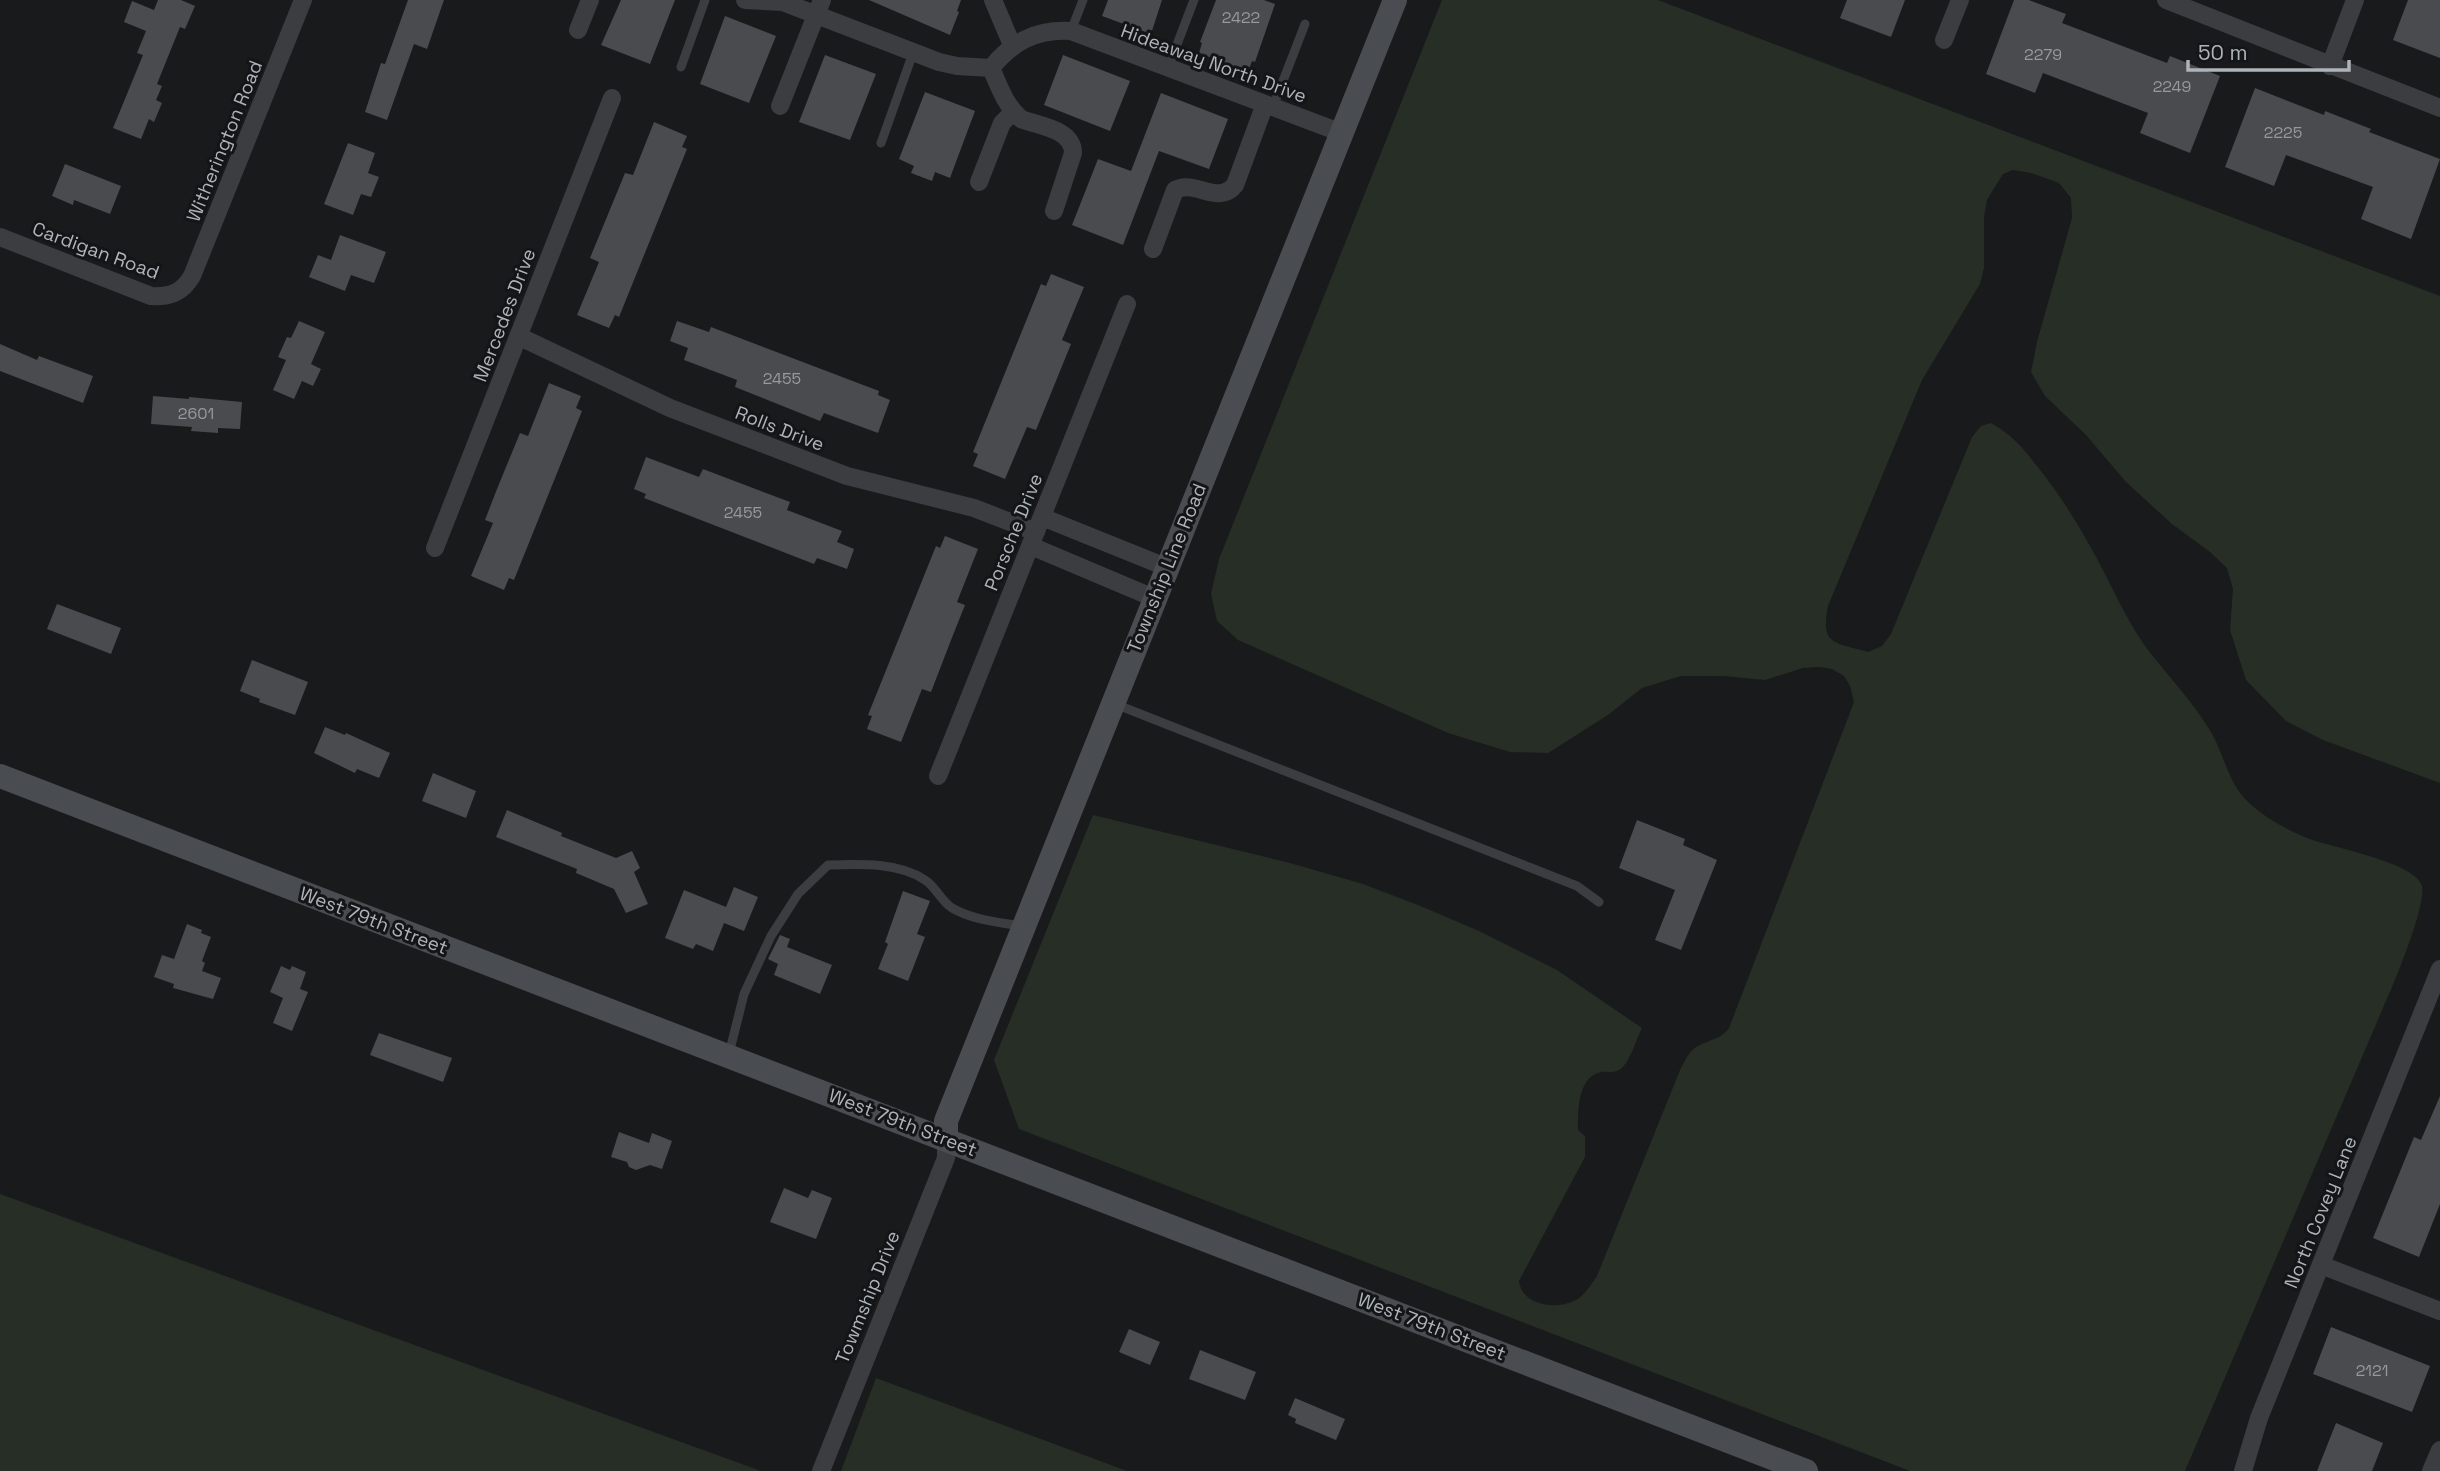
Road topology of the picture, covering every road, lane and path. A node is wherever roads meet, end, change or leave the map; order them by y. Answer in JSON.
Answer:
{"nodes":[{"id":1,"x":303,"y":0,"type":"edge"},
{"id":2,"x":590,"y":0,"type":"edge"},
{"id":3,"x":705,"y":0,"type":"edge"},
{"id":4,"x":745,"y":0,"type":"edge"},
{"id":5,"x":993,"y":0,"type":"edge"},
{"id":6,"x":1083,"y":0,"type":"edge"},
{"id":7,"x":1195,"y":0,"type":"edge"},
{"id":8,"x":1395,"y":0,"type":"edge"},
{"id":9,"x":1960,"y":0,"type":"edge"},
{"id":10,"x":2166,"y":0,"type":"edge"},
{"id":11,"x":2356,"y":0,"type":"edge"},
{"id":12,"x":819,"y":8,"type":"edge"},
{"id":13,"x":1305,"y":24,"type":"dead end"},
{"id":14,"x":578,"y":30,"type":"dead end"},
{"id":15,"x":1071,"y":31,"type":"junction"},
{"id":16,"x":1944,"y":40,"type":"dead end"},
{"id":17,"x":1012,"y":45,"type":"junction"},
{"id":18,"x":913,"y":53,"type":"junction"},
{"id":19,"x":2330,"y":66,"type":"junction"},
{"id":20,"x":681,"y":67,"type":"dead end"},
{"id":21,"x":991,"y":68,"type":"junction"},
{"id":22,"x":1168,"y":68,"type":"junction"},
{"id":23,"x":612,"y":98,"type":"dead end"},
{"id":24,"x":1269,"y":105,"type":"junction"},
{"id":25,"x":780,"y":106,"type":"dead end"},
{"id":26,"x":2440,"y":108,"type":"edge"},
{"id":27,"x":1013,"y":112,"type":"junction"},
{"id":28,"x":1342,"y":133,"type":"junction"},
{"id":29,"x":881,"y":143,"type":"dead end"},
{"id":30,"x":979,"y":182,"type":"dead end"},
{"id":31,"x":1054,"y":211,"type":"dead end"},
{"id":32,"x":0,"y":237,"type":"edge"},
{"id":33,"x":1153,"y":249,"type":"dead end"},
{"id":34,"x":177,"y":293,"type":"joint"},
{"id":35,"x":1127,"y":304,"type":"dead end"},
{"id":36,"x":518,"y":336,"type":"junction"},
{"id":37,"x":1036,"y":532,"type":"junction"},
{"id":38,"x":435,"y":548,"type":"dead end"},
{"id":39,"x":1166,"y":567,"type":"junction"},
{"id":40,"x":1154,"y":598,"type":"junction"},
{"id":41,"x":1111,"y":703,"type":"junction"},
{"id":42,"x":0,"y":776,"type":"edge"},
{"id":43,"x":938,"y":776,"type":"dead end"},
{"id":44,"x":1599,"y":902,"type":"dead end"},
{"id":45,"x":1023,"y":926,"type":"junction"},
{"id":46,"x":2440,"y":969,"type":"edge"},
{"id":47,"x":729,"y":1056,"type":"junction"},
{"id":48,"x":946,"y":1139,"type":"junction"},
{"id":49,"x":2321,"y":1265,"type":"junction"},
{"id":50,"x":2440,"y":1311,"type":"edge"},
{"id":51,"x":2440,"y":1450,"type":"edge"},
{"id":52,"x":821,"y":1471,"type":"edge"},
{"id":53,"x":1806,"y":1471,"type":"edge"},
{"id":54,"x":2243,"y":1471,"type":"edge"},
{"id":55,"x":2431,"y":1471,"type":"edge"}],
"edges":[{"from":1,"to":34,"type":"street","name":"Witherington Road"},
{"from":2,"to":14,"type":"street"},
{"from":3,"to":20,"type":"lane"},
{"from":4,"to":12,"type":"street"},
{"from":5,"to":17,"type":"street"},
{"from":6,"to":15,"type":"lane"},
{"from":7,"to":22,"type":"lane"},
{"from":8,"to":28,"type":"main road","name":"Township Line Road"},
{"from":9,"to":16,"type":"street"},
{"from":10,"to":19,"type":"street"},
{"from":11,"to":19,"type":"street"},
{"from":12,"to":18,"type":"street"},
{"from":12,"to":25,"type":"street"},
{"from":13,"to":24,"type":"lane"},
{"from":15,"to":17,"type":"street"},
{"from":15,"to":22,"type":"street","name":"Hideaway North Drive"},
{"from":17,"to":21,"type":"street"},
{"from":18,"to":21,"type":"street"},
{"from":18,"to":29,"type":"lane"},
{"from":19,"to":26,"type":"street"},
{"from":21,"to":27,"type":"street"},
{"from":22,"to":24,"type":"street","name":"Hideaway North Drive"},
{"from":23,"to":36,"type":"street","name":"Mercedes Drive"},
{"from":24,"to":28,"type":"street","name":"Hideaway North Drive"},
{"from":24,"to":33,"type":"street"},
{"from":27,"to":30,"type":"street"},
{"from":27,"to":31,"type":"street"},
{"from":28,"to":39,"type":"main road","name":"Township Line Road"},
{"from":32,"to":34,"type":"street","name":"Cardigan Road"},
{"from":35,"to":37,"type":"street","name":"Porsche Drive"},
{"from":36,"to":37,"type":"street","name":"Rolls Drive"},
{"from":36,"to":38,"type":"street","name":"Mercedes Drive"},
{"from":37,"to":39,"type":"street","name":"Rolls Drive"},
{"from":37,"to":40,"type":"street","name":"Rolls Drive"},
{"from":37,"to":43,"type":"street","name":"Porsche Drive"},
{"from":39,"to":40,"type":"main road","name":"Township Line Road"},
{"from":40,"to":41,"type":"main road","name":"Township Line Road"},
{"from":41,"to":44,"type":"lane"},
{"from":41,"to":45,"type":"main road","name":"Township Line Road"},
{"from":42,"to":47,"type":"main road","name":"West 79th Street"},
{"from":45,"to":47,"type":"lane"},
{"from":45,"to":48,"type":"main road","name":"Township Line Road"},
{"from":46,"to":49,"type":"street","name":"North Covey Lane"},
{"from":47,"to":48,"type":"main road","name":"West 79th Street"},
{"from":48,"to":52,"type":"street","name":"Towmship Drive"},
{"from":48,"to":53,"type":"main road","name":"West 79th Street"},
{"from":49,"to":50,"type":"street"},
{"from":49,"to":54,"type":"street","name":"North Covey Lane"},
{"from":51,"to":55,"type":"street"}]}
